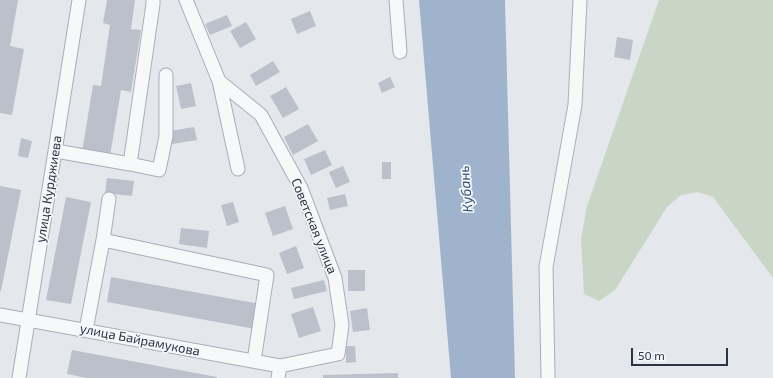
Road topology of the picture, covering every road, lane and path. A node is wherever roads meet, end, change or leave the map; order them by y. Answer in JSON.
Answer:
{"nodes":[{"id":1,"x":80,"y":0,"type":"edge"},
{"id":2,"x":153,"y":0,"type":"edge"},
{"id":3,"x":186,"y":0,"type":"edge"},
{"id":4,"x":396,"y":0,"type":"edge"},
{"id":5,"x":580,"y":0,"type":"edge"},
{"id":6,"x":400,"y":52,"type":"dead end"},
{"id":7,"x":166,"y":75,"type":"dead end"},
{"id":8,"x":219,"y":81,"type":"junction"},
{"id":9,"x":56,"y":151,"type":"junction"},
{"id":10,"x":130,"y":164,"type":"junction"},
{"id":11,"x":238,"y":169,"type":"dead end"},
{"id":12,"x":109,"y":199,"type":"dead end"},
{"id":13,"x":103,"y":240,"type":"junction"},
{"id":14,"x":0,"y":315,"type":"edge"},
{"id":15,"x":29,"y":319,"type":"junction"},
{"id":16,"x":86,"y":330,"type":"junction"},
{"id":17,"x":254,"y":361,"type":"junction"},
{"id":18,"x":279,"y":372,"type":"edge"},
{"id":19,"x":19,"y":378,"type":"edge"},
{"id":20,"x":548,"y":378,"type":"edge"}],
"edges":[{"from":1,"to":9,"type":"street","name":"улица Курджиева"},
{"from":2,"to":10,"type":"street"},
{"from":3,"to":8,"type":"street","name":"Советская улица"},
{"from":4,"to":6,"type":"street"},
{"from":5,"to":20,"type":"street"},
{"from":7,"to":10,"type":"street"},
{"from":8,"to":11,"type":"street"},
{"from":8,"to":18,"type":"street","name":"Советская улица"},
{"from":9,"to":10,"type":"street"},
{"from":9,"to":15,"type":"street","name":"улица Курджиева"},
{"from":12,"to":13,"type":"street"},
{"from":13,"to":16,"type":"street"},
{"from":13,"to":17,"type":"street"},
{"from":14,"to":15,"type":"street","name":"улица Байрамукова"},
{"from":15,"to":16,"type":"street","name":"улица Байрамукова"},
{"from":15,"to":19,"type":"street","name":"улица Курджиева"},
{"from":16,"to":17,"type":"street","name":"улица Байрамукова"},
{"from":17,"to":18,"type":"street","name":"улица Байрамукова"}]}
